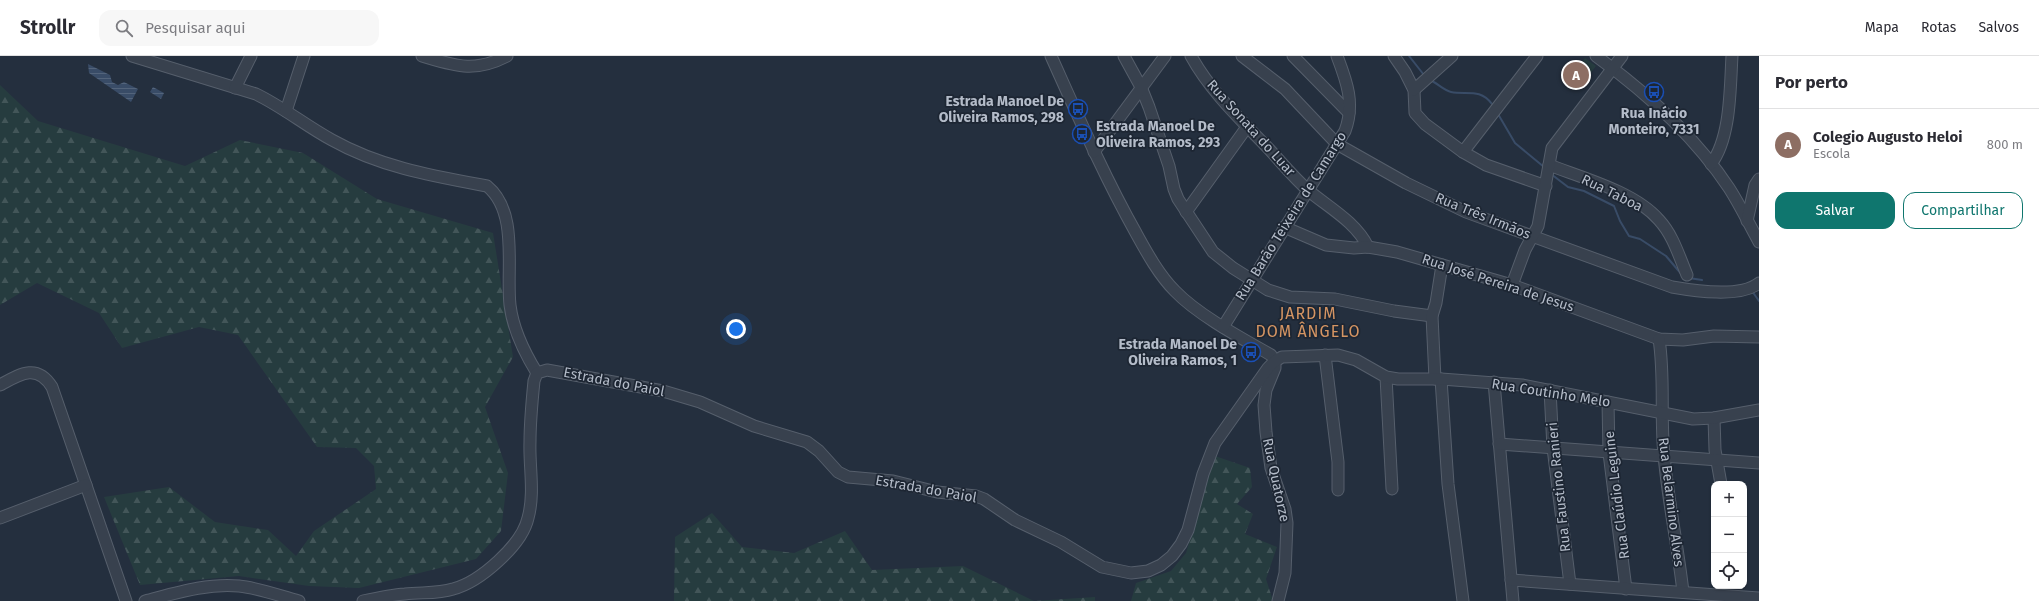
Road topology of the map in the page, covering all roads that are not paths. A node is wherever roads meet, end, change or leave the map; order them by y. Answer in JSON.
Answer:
{"nodes":[{"id":1,"x":132,"y":56,"type":"edge"},
{"id":2,"x":251,"y":56,"type":"edge"},
{"id":3,"x":304,"y":56,"type":"edge"},
{"id":4,"x":422,"y":56,"type":"edge"},
{"id":5,"x":507,"y":56,"type":"edge"},
{"id":6,"x":1051,"y":56,"type":"edge"},
{"id":7,"x":1124,"y":56,"type":"edge"},
{"id":8,"x":1165,"y":56,"type":"edge"},
{"id":9,"x":1242,"y":56,"type":"edge"},
{"id":10,"x":1293,"y":56,"type":"edge"},
{"id":11,"x":1338,"y":56,"type":"edge"},
{"id":12,"x":1394,"y":56,"type":"edge"},
{"id":13,"x":1537,"y":56,"type":"edge"},
{"id":14,"x":1596,"y":56,"type":"edge"},
{"id":15,"x":1622,"y":56,"type":"edge"},
{"id":16,"x":1732,"y":56,"type":"edge"},
{"id":17,"x":1194,"y":57,"type":"edge"},
{"id":18,"x":1446,"y":59,"type":"edge"},
{"id":19,"x":1613,"y":68,"type":"junction"},
{"id":20,"x":1141,"y":87,"type":"junction"},
{"id":21,"x":235,"y":88,"type":"junction"},
{"id":22,"x":1414,"y":90,"type":"junction"},
{"id":23,"x":286,"y":110,"type":"junction"},
{"id":24,"x":1349,"y":113,"type":"junction"},
{"id":25,"x":1247,"y":127,"type":"junction"},
{"id":26,"x":1337,"y":144,"type":"junction"},
{"id":27,"x":1094,"y":152,"type":"junction"},
{"id":28,"x":1463,"y":152,"type":"junction"},
{"id":29,"x":1711,"y":164,"type":"junction"},
{"id":30,"x":1549,"y":166,"type":"junction"},
{"id":31,"x":1759,"y":179,"type":"edge"},
{"id":32,"x":1546,"y":185,"type":"junction"},
{"id":33,"x":1308,"y":190,"type":"junction"},
{"id":34,"x":1186,"y":212,"type":"junction"},
{"id":35,"x":1747,"y":220,"type":"junction"},
{"id":36,"x":1284,"y":227,"type":"junction"},
{"id":37,"x":1531,"y":236,"type":"junction"},
{"id":38,"x":1759,"y":242,"type":"edge"},
{"id":39,"x":1368,"y":247,"type":"junction"},
{"id":40,"x":1442,"y":265,"type":"junction"},
{"id":41,"x":1687,"y":275,"type":"dead end"},
{"id":42,"x":1252,"y":280,"type":"junction"},
{"id":43,"x":1512,"y":284,"type":"junction"},
{"id":44,"x":1757,"y":284,"type":"edge"},
{"id":45,"x":1432,"y":316,"type":"junction"},
{"id":46,"x":1223,"y":327,"type":"junction"},
{"id":47,"x":1759,"y":337,"type":"edge"},
{"id":48,"x":1659,"y":339,"type":"junction"},
{"id":49,"x":1325,"y":355,"type":"junction"},
{"id":50,"x":1275,"y":361,"type":"junction"},
{"id":51,"x":536,"y":377,"type":"junction"},
{"id":52,"x":1386,"y":377,"type":"junction"},
{"id":53,"x":1438,"y":379,"type":"junction"},
{"id":54,"x":1494,"y":382,"type":"junction"},
{"id":55,"x":0,"y":385,"type":"edge"},
{"id":56,"x":1550,"y":390,"type":"junction"},
{"id":57,"x":1608,"y":402,"type":"junction"},
{"id":58,"x":1759,"y":410,"type":"edge"},
{"id":59,"x":1661,"y":413,"type":"junction"},
{"id":60,"x":1714,"y":418,"type":"junction"},
{"id":61,"x":1498,"y":444,"type":"junction"},
{"id":62,"x":1553,"y":448,"type":"junction"},
{"id":63,"x":1609,"y":453,"type":"junction"},
{"id":64,"x":1664,"y":456,"type":"junction"},
{"id":65,"x":1717,"y":460,"type":"junction"},
{"id":66,"x":1759,"y":463,"type":"edge"},
{"id":67,"x":1720,"y":481,"type":"edge"},
{"id":68,"x":86,"y":485,"type":"junction"},
{"id":69,"x":1392,"y":489,"type":"dead end"},
{"id":70,"x":1338,"y":490,"type":"dead end"},
{"id":71,"x":0,"y":518,"type":"edge"},
{"id":72,"x":1511,"y":580,"type":"junction"},
{"id":73,"x":1570,"y":584,"type":"junction"},
{"id":74,"x":1626,"y":589,"type":"junction"},
{"id":75,"x":1737,"y":591,"type":"edge"},
{"id":76,"x":1683,"y":592,"type":"junction"},
{"id":77,"x":185,"y":596,"type":"edge"},
{"id":78,"x":1759,"y":598,"type":"edge"},
{"id":79,"x":126,"y":601,"type":"edge"},
{"id":80,"x":145,"y":601,"type":"edge"},
{"id":81,"x":300,"y":601,"type":"edge"},
{"id":82,"x":363,"y":601,"type":"edge"},
{"id":83,"x":1278,"y":601,"type":"edge"},
{"id":84,"x":1463,"y":601,"type":"edge"},
{"id":85,"x":1513,"y":601,"type":"edge"}],
"edges":[{"from":1,"to":21,"type":"street"},
{"from":2,"to":21,"type":"street"},
{"from":3,"to":23,"type":"street"},
{"from":4,"to":5,"type":"street"},
{"from":6,"to":27,"type":"street"},
{"from":7,"to":20,"type":"street"},
{"from":8,"to":20,"type":"street"},
{"from":9,"to":26,"type":"street","name":"Rua Três Irmãos"},
{"from":10,"to":24,"type":"street"},
{"from":11,"to":24,"type":"street","name":"Rua Barão Teixeira de Camargo"},
{"from":12,"to":22,"type":"street"},
{"from":13,"to":28,"type":"street"},
{"from":14,"to":19,"type":"street"},
{"from":15,"to":19,"type":"street"},
{"from":16,"to":29,"type":"street"},
{"from":17,"to":25,"type":"street","name":"Rua Sonata do Luar"},
{"from":18,"to":22,"type":"street"},
{"from":19,"to":29,"type":"street"},
{"from":19,"to":30,"type":"street"},
{"from":20,"to":27,"type":"street"},
{"from":20,"to":34,"type":"street"},
{"from":21,"to":23,"type":"street"},
{"from":22,"to":28,"type":"street"},
{"from":23,"to":51,"type":"street"},
{"from":24,"to":26,"type":"street","name":"Rua Barão Teixeira de Camargo"},
{"from":25,"to":33,"type":"street","name":"Rua Sonata do Luar"},
{"from":25,"to":34,"type":"street"},
{"from":26,"to":33,"type":"street","name":"Rua Barão Teixeira de Camargo"},
{"from":26,"to":37,"type":"street","name":"Rua Três Irmãos"},
{"from":27,"to":46,"type":"street"},
{"from":28,"to":32,"type":"street"},
{"from":29,"to":35,"type":"street"},
{"from":30,"to":32,"type":"street"},
{"from":30,"to":41,"type":"street","name":"Rua Taboa"},
{"from":31,"to":35,"type":"street"},
{"from":32,"to":37,"type":"street"},
{"from":33,"to":36,"type":"street","name":"Rua Barão Teixeira de Camargo"},
{"from":33,"to":39,"type":"street","name":"Rua Sonata do Luar"},
{"from":34,"to":42,"type":"street"},
{"from":35,"to":38,"type":"street"},
{"from":36,"to":39,"type":"street","name":"Rua José Pereira de Jesus"},
{"from":36,"to":42,"type":"street","name":"Rua Barão Teixeira de Camargo"},
{"from":37,"to":43,"type":"street"},
{"from":37,"to":44,"type":"street","name":"Rua Três Irmãos"},
{"from":39,"to":40,"type":"street","name":"Rua José Pereira de Jesus"},
{"from":40,"to":43,"type":"street","name":"Rua José Pereira de Jesus"},
{"from":40,"to":45,"type":"street"},
{"from":42,"to":45,"type":"street"},
{"from":42,"to":46,"type":"street","name":"Rua Barão Teixeira de Camargo"},
{"from":43,"to":48,"type":"street","name":"Rua José Pereira de Jesus"},
{"from":45,"to":53,"type":"street"},
{"from":46,"to":50,"type":"street"},
{"from":47,"to":48,"type":"street","name":"Rua José Pereira de Jesus"},
{"from":48,"to":59,"type":"street","name":"Rua Belarmino Alves"},
{"from":49,"to":50,"type":"street","name":"Rua Coutinho Melo"},
{"from":49,"to":52,"type":"street","name":"Rua Coutinho Melo"},
{"from":49,"to":70,"type":"street"},
{"from":50,"to":51,"type":"street","name":"Estrada do Paiol"},
{"from":50,"to":83,"type":"street","name":"Rua Quatorze"},
{"from":51,"to":82,"type":"street"},
{"from":52,"to":53,"type":"street","name":"Rua Coutinho Melo"},
{"from":52,"to":69,"type":"street"},
{"from":53,"to":54,"type":"street","name":"Rua Coutinho Melo"},
{"from":53,"to":84,"type":"street"},
{"from":54,"to":56,"type":"street","name":"Rua Coutinho Melo"},
{"from":54,"to":61,"type":"street"},
{"from":55,"to":68,"type":"street"},
{"from":56,"to":57,"type":"street","name":"Rua Coutinho Melo"},
{"from":56,"to":62,"type":"street","name":"Rua Faustino Ranieri"},
{"from":57,"to":59,"type":"street","name":"Rua Coutinho Melo"},
{"from":57,"to":63,"type":"street","name":"Rua Claúdio Leguine"},
{"from":58,"to":60,"type":"street","name":"Rua Coutinho Melo"},
{"from":59,"to":60,"type":"street","name":"Rua Coutinho Melo"},
{"from":59,"to":64,"type":"street","name":"Rua Belarmino Alves"},
{"from":60,"to":65,"type":"street"},
{"from":61,"to":62,"type":"street"},
{"from":61,"to":72,"type":"street"},
{"from":62,"to":63,"type":"street"},
{"from":62,"to":73,"type":"street","name":"Rua Faustino Ranieri"},
{"from":63,"to":64,"type":"street"},
{"from":63,"to":74,"type":"street","name":"Rua Claúdio Leguine"},
{"from":64,"to":65,"type":"street"},
{"from":64,"to":76,"type":"street","name":"Rua Belarmino Alves"},
{"from":65,"to":66,"type":"street"},
{"from":65,"to":67,"type":"street"},
{"from":68,"to":71,"type":"street"},
{"from":68,"to":79,"type":"street"},
{"from":72,"to":73,"type":"street"},
{"from":72,"to":85,"type":"street"},
{"from":73,"to":74,"type":"street"},
{"from":74,"to":76,"type":"street"},
{"from":75,"to":76,"type":"street"},
{"from":75,"to":78,"type":"street"},
{"from":77,"to":80,"type":"street"},
{"from":77,"to":81,"type":"street"}]}
